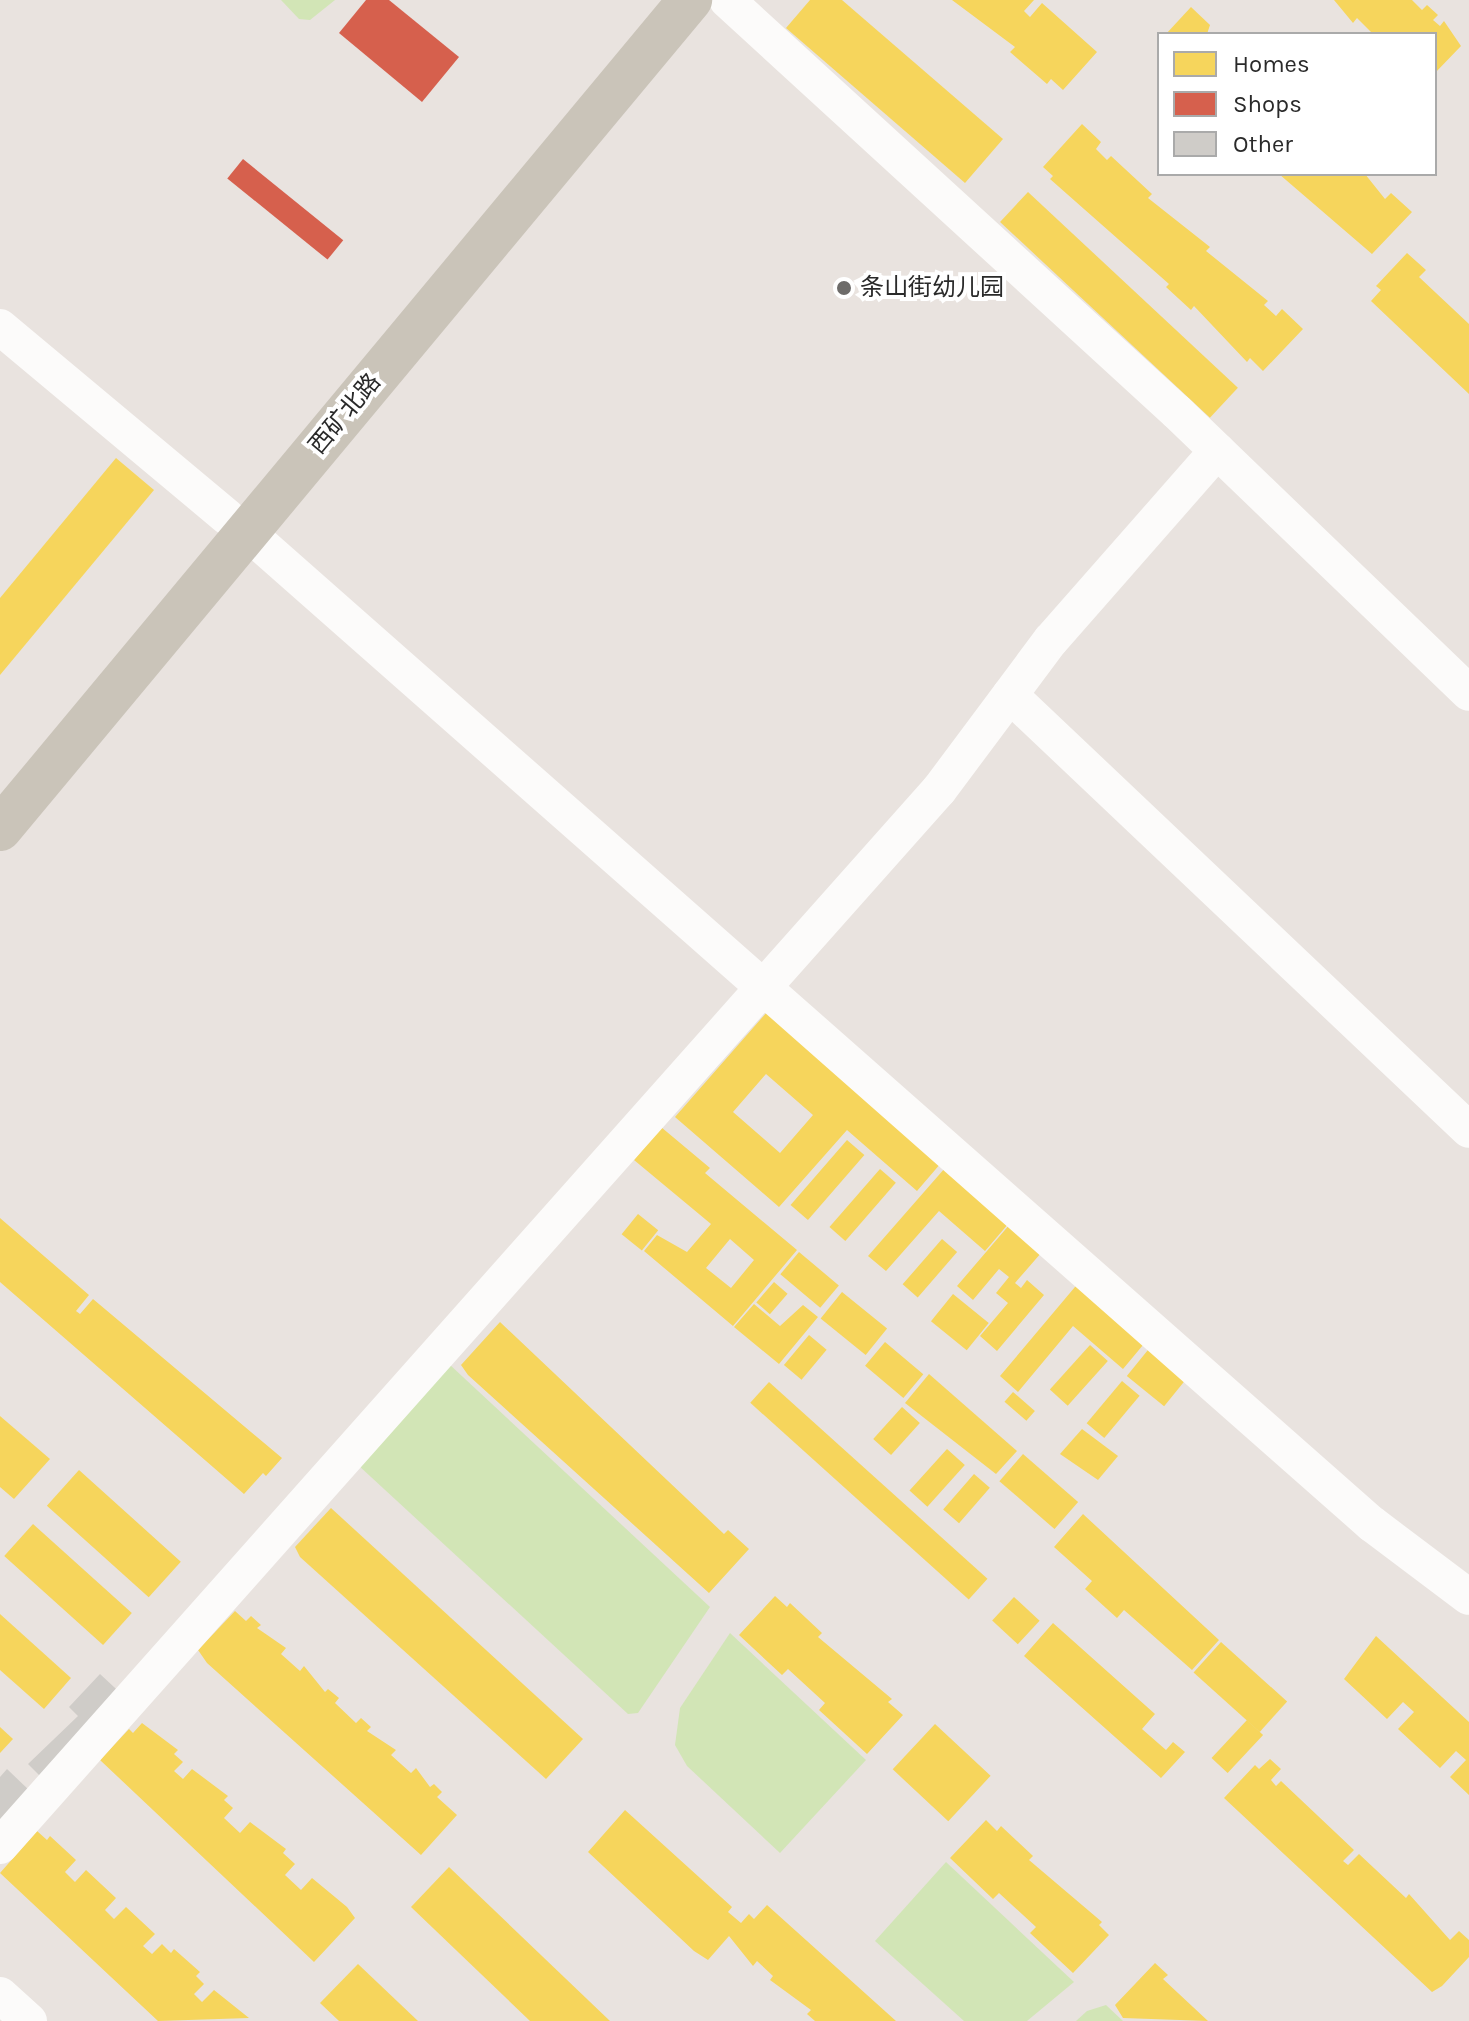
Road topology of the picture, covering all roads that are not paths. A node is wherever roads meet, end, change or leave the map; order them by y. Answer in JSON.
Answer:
{"nodes":[{"id":1,"x":658,"y":0,"type":"edge"},
{"id":2,"x":690,"y":0,"type":"edge"},
{"id":3,"x":727,"y":0,"type":"edge"},
{"id":4,"x":0,"y":327,"type":"edge"},
{"id":5,"x":1217,"y":451,"type":"junction"},
{"id":6,"x":237,"y":524,"type":"junction"},
{"id":7,"x":1469,"y":693,"type":"edge"},
{"id":8,"x":1010,"y":695,"type":"junction"},
{"id":9,"x":0,"y":790,"type":"edge"},
{"id":10,"x":0,"y":829,"type":"edge"},
{"id":11,"x":764,"y":987,"type":"junction"},
{"id":12,"x":1469,"y":1130,"type":"edge"},
{"id":13,"x":1469,"y":1597,"type":"edge"},
{"id":14,"x":0,"y":1846,"type":"edge"},
{"id":15,"x":0,"y":1995,"type":"edge"},
{"id":16,"x":29,"y":2021,"type":"edge"}],
"edges":[{"from":1,"to":6,"type":"main road","name":"西矿北路"},
{"from":2,"to":6,"type":"main road","name":"西矿北路"},
{"from":3,"to":5,"type":"street"},
{"from":4,"to":6,"type":"street"},
{"from":5,"to":7,"type":"street"},
{"from":5,"to":8,"type":"street"},
{"from":6,"to":9,"type":"main road","name":"西矿北路"},
{"from":6,"to":10,"type":"main road","name":"西矿北路"},
{"from":6,"to":11,"type":"street"},
{"from":8,"to":11,"type":"street"},
{"from":8,"to":12,"type":"street"},
{"from":11,"to":13,"type":"street"},
{"from":11,"to":14,"type":"street"},
{"from":15,"to":16,"type":"street"}]}
